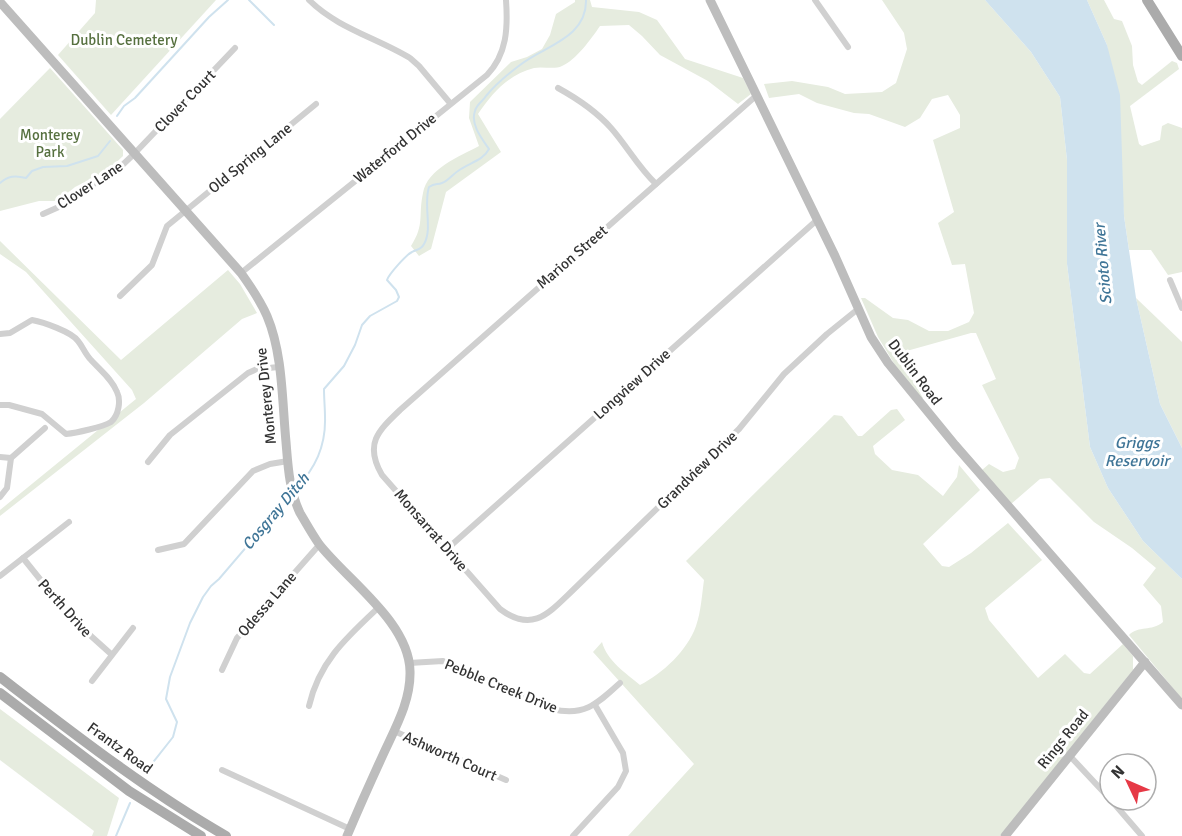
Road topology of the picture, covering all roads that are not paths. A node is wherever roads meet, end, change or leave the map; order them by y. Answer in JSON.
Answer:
{"nodes":[{"id":1,"x":309,"y":0,"type":"edge"},
{"id":2,"x":506,"y":0,"type":"edge"},
{"id":3,"x":815,"y":0,"type":"edge"},
{"id":4,"x":1147,"y":0,"type":"edge"},
{"id":5,"x":713,"y":1,"type":"edge"},
{"id":6,"x":0,"y":2,"type":"edge"},
{"id":7,"x":848,"y":47,"type":"dead end"},
{"id":8,"x":236,"y":48,"type":"dead end"},
{"id":9,"x":1182,"y":56,"type":"edge"},
{"id":10,"x":558,"y":88,"type":"dead end"},
{"id":11,"x":757,"y":95,"type":"junction"},
{"id":12,"x":450,"y":103,"type":"junction"},
{"id":13,"x":316,"y":104,"type":"dead end"},
{"id":14,"x":134,"y":154,"type":"junction"},
{"id":15,"x":656,"y":184,"type":"junction"},
{"id":16,"x":184,"y":211,"type":"junction"},
{"id":17,"x":43,"y":214,"type":"dead end"},
{"id":18,"x":817,"y":220,"type":"junction"},
{"id":19,"x":241,"y":273,"type":"junction"},
{"id":20,"x":1170,"y":280,"type":"dead end"},
{"id":21,"x":120,"y":296,"type":"dead end"},
{"id":22,"x":1182,"y":308,"type":"edge"},
{"id":23,"x":858,"y":309,"type":"junction"},
{"id":24,"x":0,"y":334,"type":"edge"},
{"id":25,"x":279,"y":367,"type":"junction"},
{"id":26,"x":0,"y":405,"type":"edge"},
{"id":27,"x":389,"y":420,"type":"joint"},
{"id":28,"x":45,"y":428,"type":"dead end"},
{"id":29,"x":0,"y":457,"type":"edge"},
{"id":30,"x":11,"y":458,"type":"junction"},
{"id":31,"x":288,"y":461,"type":"junction"},
{"id":32,"x":148,"y":462,"type":"dead end"},
{"id":33,"x":0,"y":497,"type":"edge"},
{"id":34,"x":69,"y":522,"type":"dead end"},
{"id":35,"x":320,"y":544,"type":"junction"},
{"id":36,"x":447,"y":549,"type":"junction"},
{"id":37,"x":158,"y":550,"type":"dead end"},
{"id":38,"x":23,"y":558,"type":"junction"},
{"id":39,"x":0,"y":576,"type":"edge"},
{"id":40,"x":378,"y":608,"type":"junction"},
{"id":41,"x":529,"y":620,"type":"joint"},
{"id":42,"x":133,"y":628,"type":"dead end"},
{"id":43,"x":111,"y":654,"type":"junction"},
{"id":44,"x":1145,"y":662,"type":"junction"},
{"id":45,"x":409,"y":663,"type":"junction"},
{"id":46,"x":222,"y":669,"type":"dead end"},
{"id":47,"x":4,"y":680,"type":"edge"},
{"id":48,"x":92,"y":681,"type":"dead end"},
{"id":49,"x":620,"y":683,"type":"dead end"},
{"id":50,"x":0,"y":693,"type":"edge"},
{"id":51,"x":595,"y":705,"type":"junction"},
{"id":52,"x":1182,"y":705,"type":"edge"},
{"id":53,"x":309,"y":706,"type":"dead end"},
{"id":54,"x":394,"y":731,"type":"junction"},
{"id":55,"x":1069,"y":754,"type":"junction"},
{"id":56,"x":222,"y":771,"type":"dead end"},
{"id":57,"x":506,"y":780,"type":"dead end"},
{"id":58,"x":1098,"y":787,"type":"edge"},
{"id":59,"x":1121,"y":812,"type":"edge"},
{"id":60,"x":348,"y":832,"type":"edge"},
{"id":61,"x":201,"y":836,"type":"edge"},
{"id":62,"x":226,"y":836,"type":"edge"},
{"id":63,"x":573,"y":836,"type":"edge"},
{"id":64,"x":1005,"y":836,"type":"edge"},
{"id":65,"x":1142,"y":836,"type":"edge"}],
"edges":[{"from":1,"to":12,"type":"street"},
{"from":2,"to":12,"type":"street","name":"Waterford Drive"},
{"from":3,"to":7,"type":"street"},
{"from":4,"to":9,"type":"main road"},
{"from":5,"to":11,"type":"main road","name":"Dublin Road"},
{"from":6,"to":14,"type":"main road","name":"Monterey Drive"},
{"from":8,"to":14,"type":"street","name":"Clover Court"},
{"from":10,"to":15,"type":"street"},
{"from":11,"to":15,"type":"street","name":"Marion Street"},
{"from":11,"to":18,"type":"main road","name":"Dublin Road"},
{"from":12,"to":19,"type":"street","name":"Waterford Drive"},
{"from":13,"to":16,"type":"street","name":"Old Spring Lane"},
{"from":14,"to":16,"type":"main road","name":"Monterey Drive"},
{"from":14,"to":17,"type":"street","name":"Clover Lane"},
{"from":15,"to":27,"type":"street","name":"Marion Street"},
{"from":16,"to":19,"type":"main road","name":"Monterey Drive"},
{"from":16,"to":21,"type":"street","name":"Old Spring Lane"},
{"from":18,"to":23,"type":"main road","name":"Dublin Road"},
{"from":18,"to":36,"type":"street","name":"Longview Drive"},
{"from":19,"to":25,"type":"main road","name":"Monterey Drive"},
{"from":20,"to":22,"type":"street"},
{"from":23,"to":41,"type":"street","name":"Grandview Drive"},
{"from":23,"to":44,"type":"main road","name":"Dublin Road"},
{"from":24,"to":26,"type":"street"},
{"from":25,"to":31,"type":"main road","name":"Monterey Drive"},
{"from":25,"to":32,"type":"street"},
{"from":27,"to":36,"type":"street","name":"Monsarrat Drive"},
{"from":28,"to":30,"type":"street"},
{"from":29,"to":30,"type":"street"},
{"from":30,"to":33,"type":"street"},
{"from":31,"to":35,"type":"main road","name":"Monterey Drive"},
{"from":31,"to":37,"type":"street"},
{"from":34,"to":38,"type":"street"},
{"from":35,"to":40,"type":"main road","name":"Monterey Drive"},
{"from":35,"to":46,"type":"street","name":"Odessa Lane"},
{"from":36,"to":41,"type":"street","name":"Monsarrat Drive"},
{"from":38,"to":39,"type":"street"},
{"from":38,"to":43,"type":"street","name":"Perth Drive"},
{"from":40,"to":45,"type":"main road","name":"Monterey Drive"},
{"from":40,"to":53,"type":"street"},
{"from":42,"to":43,"type":"street"},
{"from":43,"to":48,"type":"street"},
{"from":44,"to":52,"type":"main road","name":"Dublin Road"},
{"from":44,"to":55,"type":"main road","name":"Rings Road"},
{"from":45,"to":51,"type":"street","name":"Pebble Creek Drive"},
{"from":45,"to":54,"type":"main road","name":"Monterey Drive"},
{"from":47,"to":50,"type":"street"},
{"from":47,"to":62,"type":"main road","name":"Frantz Road"},
{"from":49,"to":51,"type":"street","name":"Pebble Creek Drive"},
{"from":50,"to":61,"type":"main road","name":"Frantz Road"},
{"from":51,"to":63,"type":"street"},
{"from":54,"to":57,"type":"street","name":"Ashworth Court"},
{"from":54,"to":60,"type":"main road","name":"Monterey Drive"},
{"from":55,"to":58,"type":"street"},
{"from":55,"to":64,"type":"main road","name":"Rings Road"},
{"from":56,"to":60,"type":"street"},
{"from":59,"to":65,"type":"street"}]}
